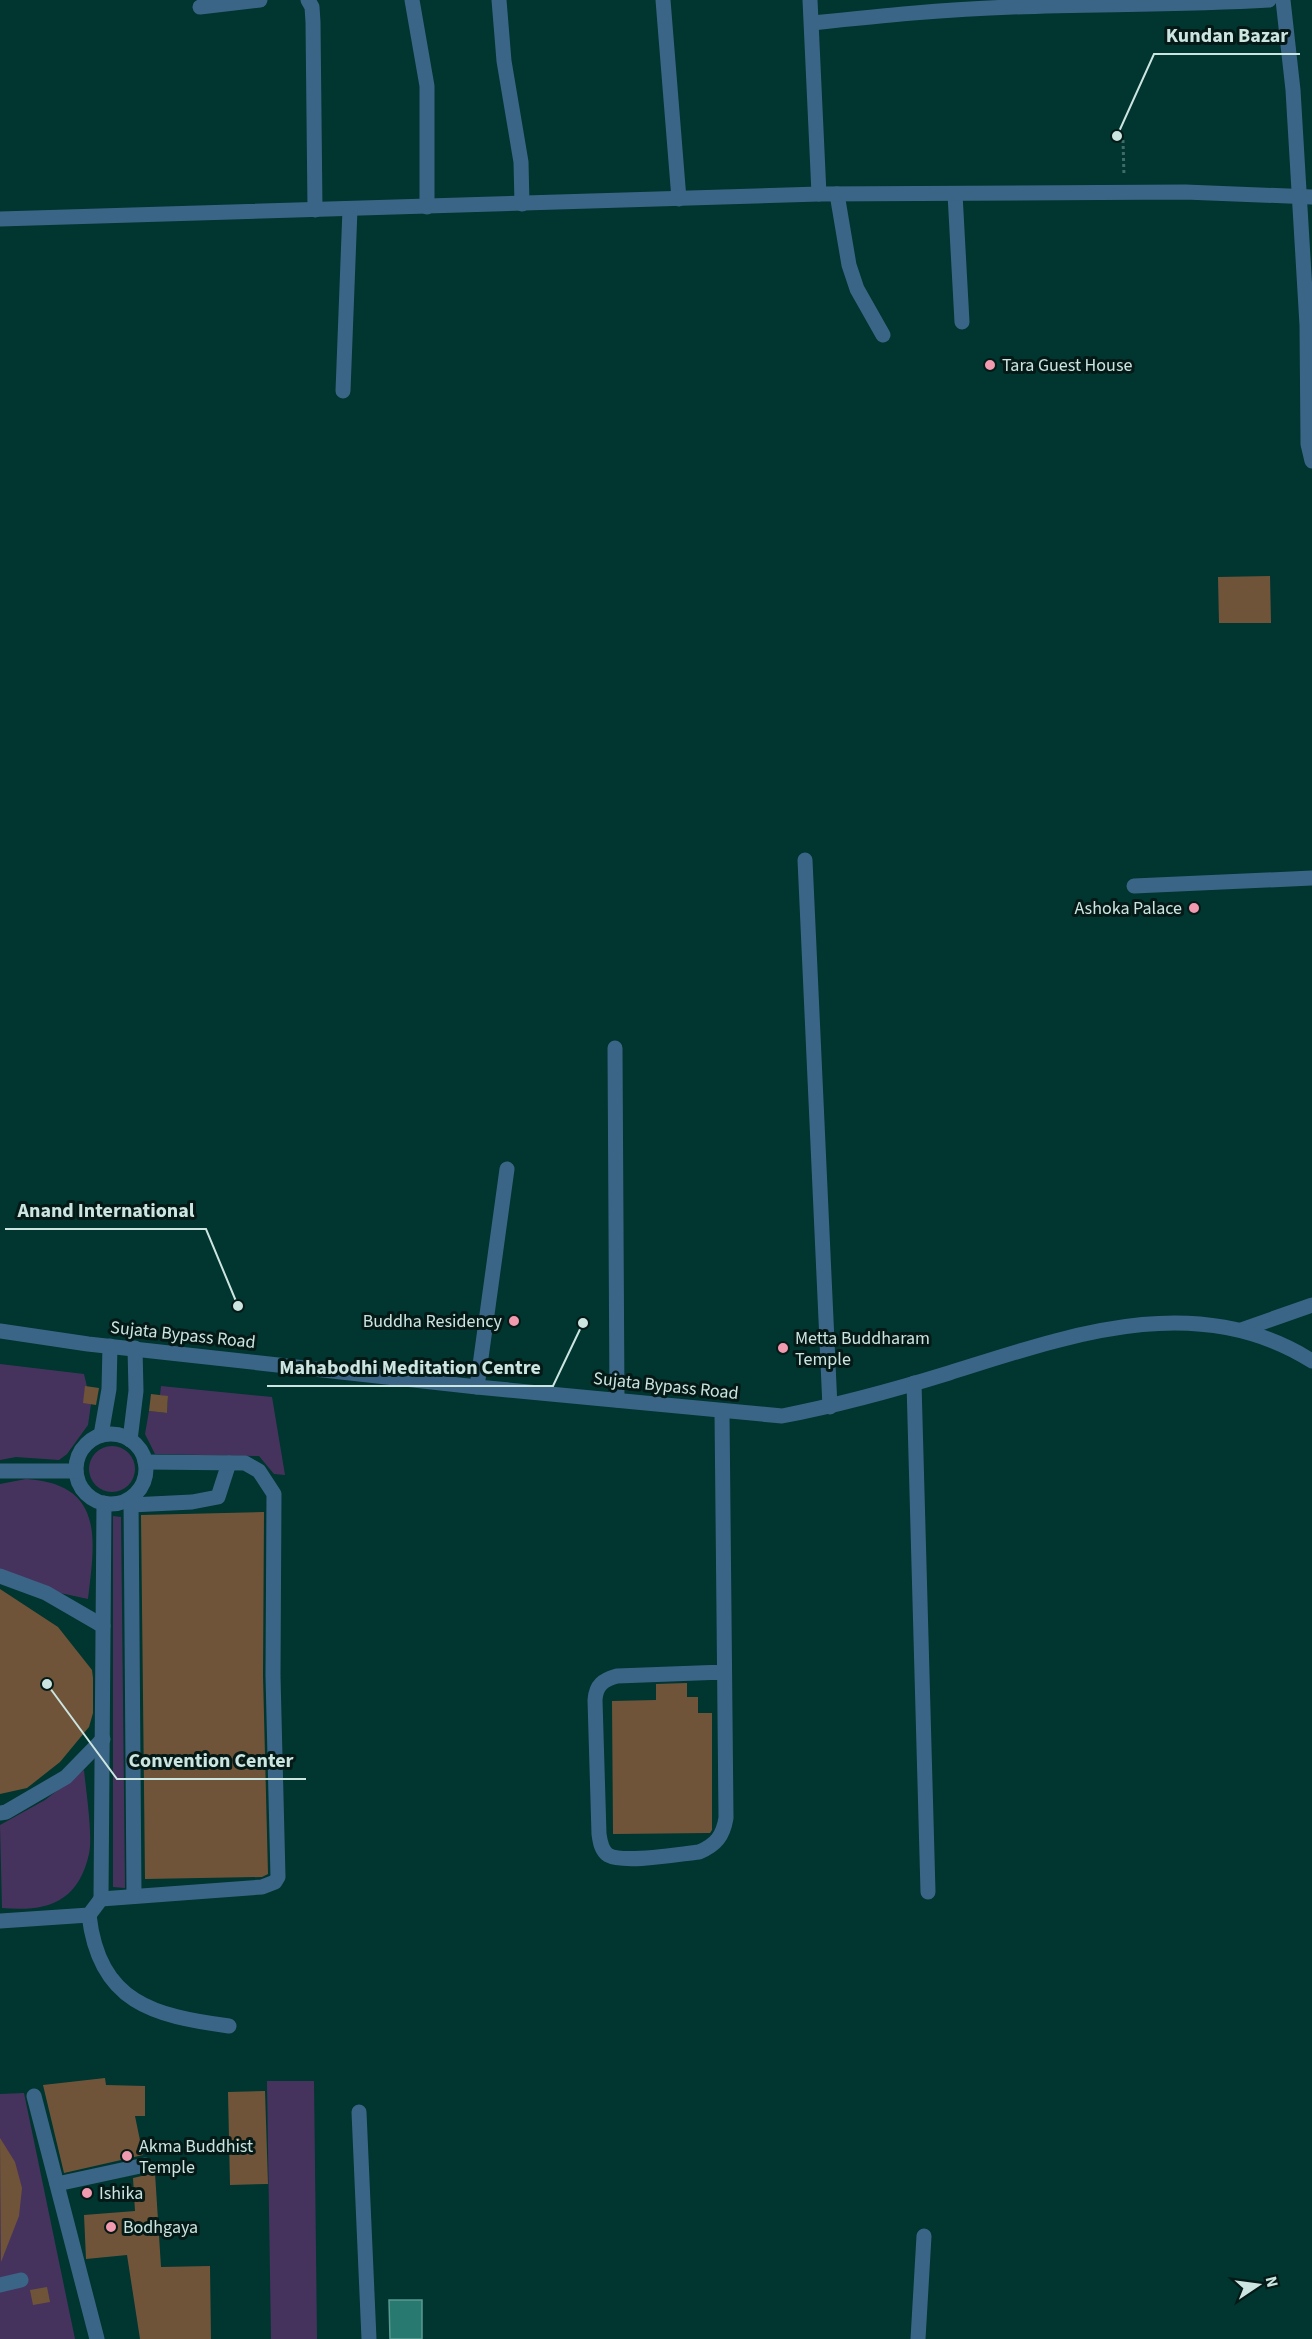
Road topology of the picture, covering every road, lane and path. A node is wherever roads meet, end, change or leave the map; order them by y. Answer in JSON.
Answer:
{"nodes":[{"id":1,"x":260,"y":0,"type":"edge"},
{"id":2,"x":308,"y":0,"type":"edge"},
{"id":3,"x":412,"y":0,"type":"edge"},
{"id":4,"x":499,"y":0,"type":"edge"},
{"id":5,"x":663,"y":0,"type":"edge"},
{"id":6,"x":810,"y":0,"type":"edge"},
{"id":7,"x":1269,"y":0,"type":"edge"},
{"id":8,"x":1283,"y":0,"type":"edge"},
{"id":9,"x":200,"y":7,"type":"dead end"},
{"id":10,"x":812,"y":23,"type":"junction"},
{"id":11,"x":1123,"y":140,"type":"dead end"},
{"id":12,"x":1125,"y":192,"type":"junction"},
{"id":13,"x":819,"y":194,"type":"junction"},
{"id":14,"x":837,"y":194,"type":"junction"},
{"id":15,"x":955,"y":194,"type":"junction"},
{"id":16,"x":1305,"y":197,"type":"edge"},
{"id":17,"x":679,"y":199,"type":"junction"},
{"id":18,"x":522,"y":204,"type":"junction"},
{"id":19,"x":427,"y":207,"type":"junction"},
{"id":20,"x":350,"y":209,"type":"junction"},
{"id":21,"x":315,"y":210,"type":"junction"},
{"id":22,"x":0,"y":219,"type":"edge"},
{"id":23,"x":962,"y":322,"type":"dead end"},
{"id":24,"x":884,"y":335,"type":"dead end"},
{"id":25,"x":343,"y":391,"type":"dead end"},
{"id":26,"x":1312,"y":461,"type":"edge"},
{"id":27,"x":805,"y":860,"type":"dead end"},
{"id":28,"x":1312,"y":878,"type":"edge"},
{"id":29,"x":1134,"y":886,"type":"dead end"},
{"id":30,"x":615,"y":1048,"type":"dead end"},
{"id":31,"x":507,"y":1168,"type":"dead end"},
{"id":32,"x":1312,"y":1305,"type":"edge"},
{"id":33,"x":1241,"y":1330,"type":"junction"},
{"id":34,"x":0,"y":1331,"type":"edge"},
{"id":35,"x":110,"y":1346,"type":"junction"},
{"id":36,"x":135,"y":1348,"type":"junction"},
{"id":37,"x":1312,"y":1361,"type":"edge"},
{"id":38,"x":914,"y":1383,"type":"junction"},
{"id":39,"x":477,"y":1387,"type":"junction"},
{"id":40,"x":616,"y":1400,"type":"junction"},
{"id":41,"x":830,"y":1407,"type":"junction"},
{"id":42,"x":722,"y":1411,"type":"junction"},
{"id":43,"x":101,"y":1435,"type":"junction"},
{"id":44,"x":130,"y":1440,"type":"junction"},
{"id":45,"x":145,"y":1462,"type":"junction"},
{"id":46,"x":229,"y":1463,"type":"junction"},
{"id":47,"x":0,"y":1471,"type":"edge"},
{"id":48,"x":76,"y":1471,"type":"junction"},
{"id":49,"x":131,"y":1501,"type":"junction"},
{"id":50,"x":104,"y":1503,"type":"junction"},
{"id":51,"x":0,"y":1576,"type":"edge"},
{"id":52,"x":104,"y":1626,"type":"junction"},
{"id":53,"x":724,"y":1672,"type":"junction"},
{"id":54,"x":103,"y":1738,"type":"junction"},
{"id":55,"x":0,"y":1813,"type":"edge"},
{"id":56,"x":928,"y":1892,"type":"dead end"},
{"id":57,"x":134,"y":1896,"type":"junction"},
{"id":58,"x":101,"y":1899,"type":"junction"},
{"id":59,"x":89,"y":1915,"type":"junction"},
{"id":60,"x":0,"y":1921,"type":"edge"},
{"id":61,"x":230,"y":2026,"type":"dead end"},
{"id":62,"x":34,"y":2096,"type":"dead end"},
{"id":63,"x":359,"y":2112,"type":"dead end"},
{"id":64,"x":145,"y":2165,"type":"dead end"},
{"id":65,"x":57,"y":2184,"type":"junction"},
{"id":66,"x":924,"y":2236,"type":"dead end"},
{"id":67,"x":21,"y":2280,"type":"dead end"},
{"id":68,"x":0,"y":2285,"type":"edge"},
{"id":69,"x":97,"y":2339,"type":"edge"},
{"id":70,"x":369,"y":2339,"type":"edge"},
{"id":71,"x":918,"y":2339,"type":"edge"}],
"edges":[{"from":1,"to":9,"type":"street"},
{"from":2,"to":21,"type":"street"},
{"from":3,"to":19,"type":"street"},
{"from":4,"to":18,"type":"street"},
{"from":5,"to":17,"type":"street"},
{"from":6,"to":10,"type":"street"},
{"from":7,"to":10,"type":"street"},
{"from":8,"to":16,"type":"street"},
{"from":10,"to":13,"type":"street"},
{"from":11,"to":12,"type":"path"},
{"from":12,"to":15,"type":"street"},
{"from":12,"to":16,"type":"street"},
{"from":13,"to":14,"type":"street"},
{"from":13,"to":17,"type":"street"},
{"from":14,"to":15,"type":"street"},
{"from":14,"to":24,"type":"street"},
{"from":15,"to":23,"type":"street"},
{"from":16,"to":26,"type":"street"},
{"from":17,"to":18,"type":"street"},
{"from":18,"to":19,"type":"street"},
{"from":19,"to":20,"type":"street"},
{"from":20,"to":21,"type":"street"},
{"from":20,"to":25,"type":"street"},
{"from":21,"to":22,"type":"street"},
{"from":27,"to":41,"type":"street"},
{"from":28,"to":29,"type":"street"},
{"from":30,"to":40,"type":"street"},
{"from":31,"to":39,"type":"street"},
{"from":32,"to":33,"type":"street"},
{"from":33,"to":37,"type":"street","name":"Sujata Bypass Road"},
{"from":33,"to":38,"type":"street","name":"Sujata Bypass Road"},
{"from":34,"to":35,"type":"street","name":"Sujata Bypass Road"},
{"from":35,"to":36,"type":"street","name":"Sujata Bypass Road"},
{"from":35,"to":43,"type":"street"},
{"from":36,"to":39,"type":"street","name":"Sujata Bypass Road"},
{"from":36,"to":44,"type":"street"},
{"from":38,"to":41,"type":"street","name":"Sujata Bypass Road"},
{"from":38,"to":56,"type":"street"},
{"from":39,"to":40,"type":"street","name":"Sujata Bypass Road"},
{"from":40,"to":42,"type":"street","name":"Sujata Bypass Road"},
{"from":41,"to":42,"type":"street","name":"Sujata Bypass Road"},
{"from":42,"to":53,"type":"street"},
{"from":43,"to":44,"type":"street"},
{"from":43,"to":48,"type":"street"},
{"from":44,"to":45,"type":"street"},
{"from":45,"to":46,"type":"street"},
{"from":45,"to":49,"type":"street"},
{"from":46,"to":49,"type":"street"},
{"from":46,"to":57,"type":"street"},
{"from":47,"to":48,"type":"street"},
{"from":48,"to":50,"type":"street"},
{"from":49,"to":50,"type":"street"},
{"from":49,"to":57,"type":"street"},
{"from":50,"to":52,"type":"street"},
{"from":51,"to":52,"type":"street"},
{"from":52,"to":54,"type":"street"},
{"from":53,"to":53,"type":"street"},
{"from":54,"to":55,"type":"street"},
{"from":54,"to":58,"type":"street"},
{"from":57,"to":58,"type":"street"},
{"from":58,"to":59,"type":"street"},
{"from":59,"to":60,"type":"street"},
{"from":59,"to":61,"type":"street"},
{"from":62,"to":65,"type":"street"},
{"from":63,"to":70,"type":"street"},
{"from":64,"to":65,"type":"street"},
{"from":65,"to":69,"type":"street"},
{"from":66,"to":71,"type":"street"},
{"from":67,"to":68,"type":"street"}]}
